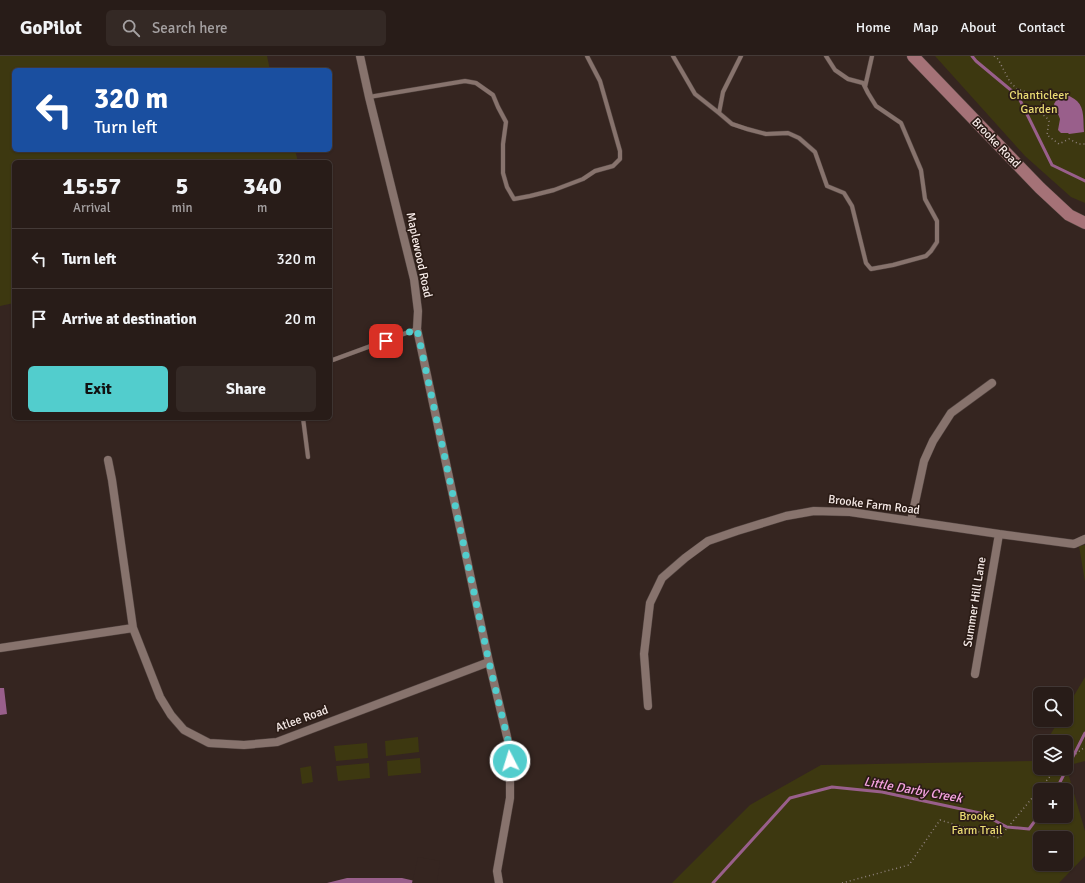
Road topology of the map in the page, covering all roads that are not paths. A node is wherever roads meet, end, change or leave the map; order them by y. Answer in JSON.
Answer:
{"nodes":[{"id":1,"x":360,"y":56,"type":"edge"},
{"id":2,"x":587,"y":56,"type":"edge"},
{"id":3,"x":673,"y":56,"type":"edge"},
{"id":4,"x":741,"y":56,"type":"edge"},
{"id":5,"x":826,"y":56,"type":"edge"},
{"id":6,"x":872,"y":56,"type":"edge"},
{"id":7,"x":913,"y":56,"type":"edge"},
{"id":8,"x":865,"y":87,"type":"junction"},
{"id":9,"x":369,"y":97,"type":"junction"},
{"id":10,"x":718,"y":113,"type":"junction"},
{"id":11,"x":1085,"y":223,"type":"edge"},
{"id":12,"x":417,"y":329,"type":"junction"},
{"id":13,"x":332,"y":360,"type":"edge"},
{"id":14,"x":992,"y":383,"type":"dead end"},
{"id":15,"x":303,"y":420,"type":"edge"},
{"id":16,"x":308,"y":457,"type":"dead end"},
{"id":17,"x":108,"y":460,"type":"dead end"},
{"id":18,"x":911,"y":521,"type":"junction"},
{"id":19,"x":998,"y":534,"type":"junction"},
{"id":20,"x":1085,"y":539,"type":"edge"},
{"id":21,"x":133,"y":628,"type":"junction"},
{"id":22,"x":0,"y":648,"type":"edge"},
{"id":23,"x":489,"y":662,"type":"junction"},
{"id":24,"x":975,"y":674,"type":"dead end"},
{"id":25,"x":648,"y":706,"type":"dead end"},
{"id":26,"x":499,"y":883,"type":"edge"}],
"edges":[{"from":1,"to":9,"type":"street","name":"Maplewood Road"},
{"from":2,"to":9,"type":"lane"},
{"from":3,"to":10,"type":"lane"},
{"from":4,"to":10,"type":"lane"},
{"from":5,"to":8,"type":"lane"},
{"from":6,"to":8,"type":"lane"},
{"from":7,"to":11,"type":"main road","name":"Brooke Road"},
{"from":8,"to":10,"type":"lane"},
{"from":9,"to":12,"type":"street","name":"Maplewood Road"},
{"from":12,"to":13,"type":"lane"},
{"from":12,"to":23,"type":"street","name":"Maplewood Road"},
{"from":14,"to":18,"type":"street"},
{"from":15,"to":16,"type":"lane"},
{"from":17,"to":21,"type":"street","name":"Atlee Road"},
{"from":18,"to":19,"type":"street","name":"Brooke Farm Road"},
{"from":18,"to":25,"type":"street","name":"Brooke Farm Road"},
{"from":19,"to":20,"type":"street","name":"Brooke Farm Road"},
{"from":19,"to":24,"type":"street","name":"Summer Hill Lane"},
{"from":21,"to":22,"type":"street"},
{"from":21,"to":23,"type":"street","name":"Atlee Road"},
{"from":23,"to":26,"type":"street","name":"Maplewood Road"}]}
